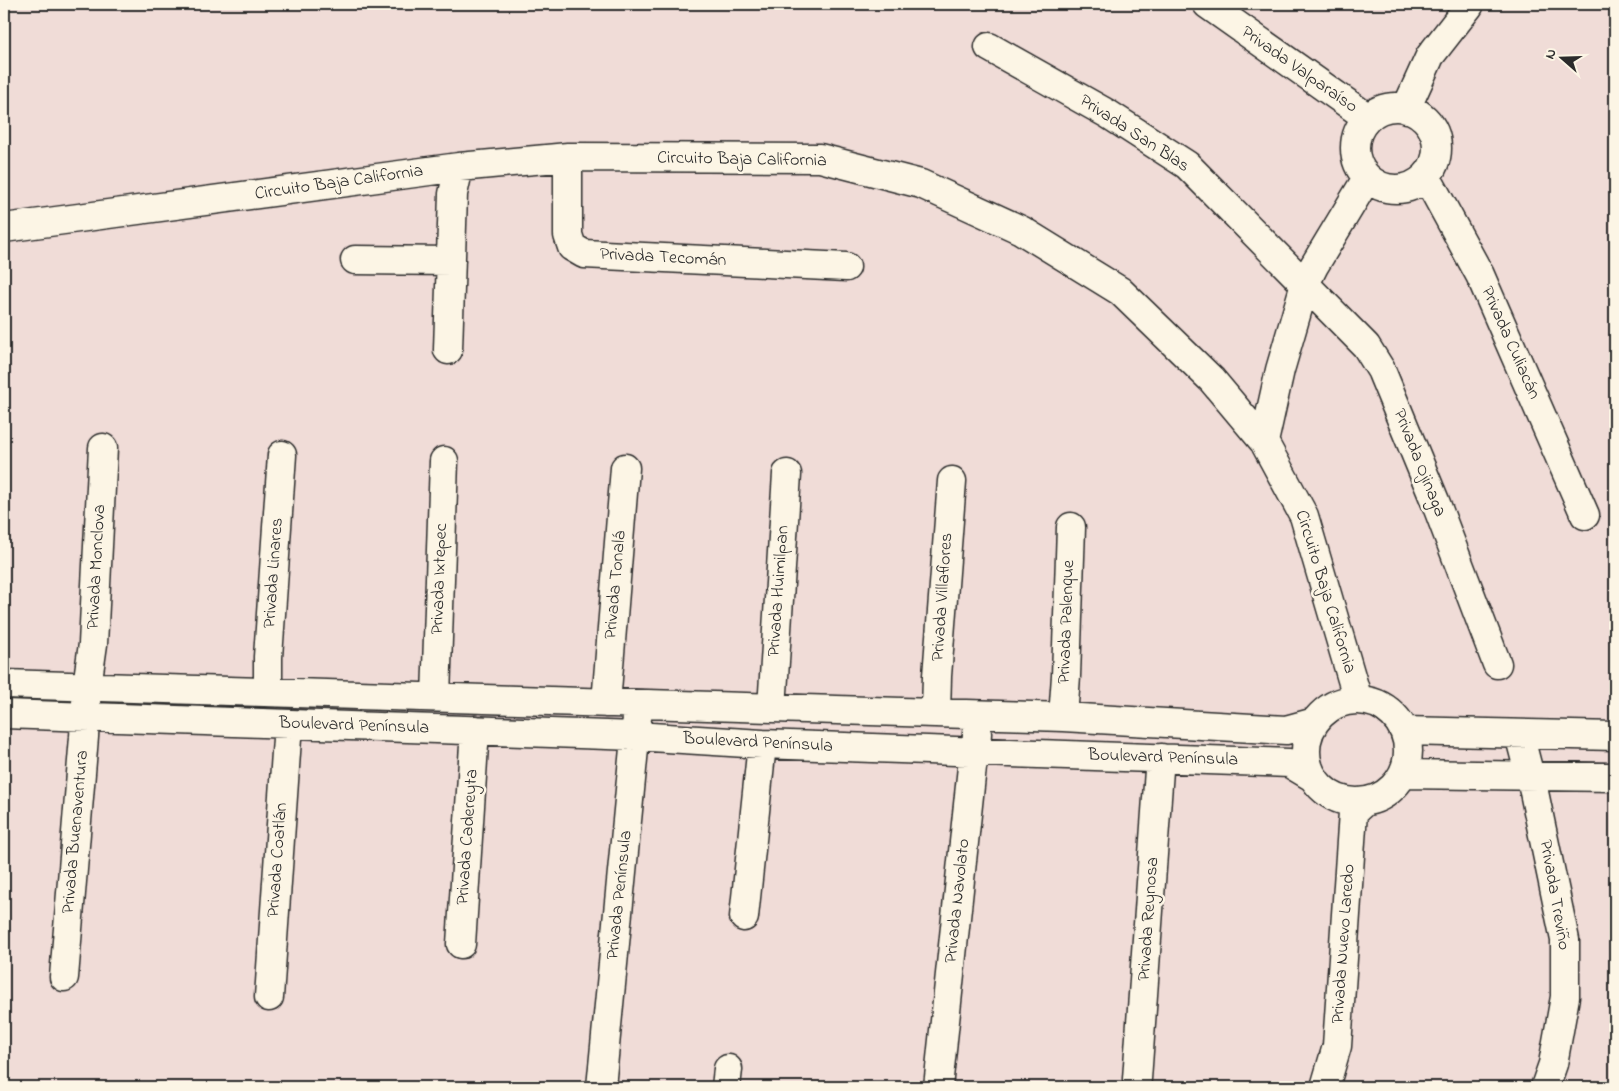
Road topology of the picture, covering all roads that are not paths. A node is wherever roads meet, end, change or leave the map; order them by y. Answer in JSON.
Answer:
{"nodes":[{"id":1,"x":1207,"y":4,"type":"edge"},
{"id":2,"x":1469,"y":4,"type":"edge"},
{"id":3,"x":989,"y":47,"type":"dead end"},
{"id":4,"x":1406,"y":109,"type":"junction"},
{"id":5,"x":1368,"y":118,"type":"junction"},
{"id":6,"x":568,"y":157,"type":"junction"},
{"id":7,"x":459,"y":167,"type":"junction"},
{"id":8,"x":1426,"y":176,"type":"junction"},
{"id":9,"x":1367,"y":178,"type":"junction"},
{"id":10,"x":4,"y":228,"type":"edge"},
{"id":11,"x":355,"y":260,"type":"dead end"},
{"id":12,"x":451,"y":261,"type":"junction"},
{"id":13,"x":846,"y":267,"type":"dead end"},
{"id":14,"x":1305,"y":284,"type":"junction"},
{"id":15,"x":448,"y":350,"type":"dead end"},
{"id":16,"x":1264,"y":442,"type":"junction"},
{"id":17,"x":103,"y":448,"type":"dead end"},
{"id":18,"x":282,"y":455,"type":"dead end"},
{"id":19,"x":444,"y":461,"type":"dead end"},
{"id":20,"x":626,"y":468,"type":"dead end"},
{"id":21,"x":787,"y":474,"type":"dead end"},
{"id":22,"x":952,"y":481,"type":"dead end"},
{"id":23,"x":1585,"y":515,"type":"dead end"},
{"id":24,"x":1071,"y":527,"type":"dead end"},
{"id":25,"x":1497,"y":664,"type":"dead end"},
{"id":26,"x":4,"y":684,"type":"edge"},
{"id":27,"x":87,"y":686,"type":"junction"},
{"id":28,"x":197,"y":690,"type":"junction"},
{"id":29,"x":268,"y":692,"type":"junction"},
{"id":30,"x":436,"y":698,"type":"junction"},
{"id":31,"x":1358,"y":700,"type":"junction"},
{"id":32,"x":606,"y":703,"type":"junction"},
{"id":33,"x":639,"y":704,"type":"junction"},
{"id":34,"x":772,"y":708,"type":"junction"},
{"id":35,"x":936,"y":713,"type":"junction"},
{"id":36,"x":4,"y":714,"type":"edge"},
{"id":37,"x":977,"y":714,"type":"junction"},
{"id":38,"x":84,"y":717,"type":"junction"},
{"id":39,"x":1063,"y":717,"type":"junction"},
{"id":40,"x":198,"y":721,"type":"junction"},
{"id":41,"x":1315,"y":722,"type":"junction"},
{"id":42,"x":288,"y":724,"type":"junction"},
{"id":43,"x":475,"y":730,"type":"junction"},
{"id":44,"x":1404,"y":731,"type":"junction"},
{"id":45,"x":1519,"y":734,"type":"junction"},
{"id":46,"x":635,"y":736,"type":"junction"},
{"id":47,"x":1615,"y":736,"type":"edge"},
{"id":48,"x":762,"y":744,"type":"junction"},
{"id":49,"x":976,"y":752,"type":"junction"},
{"id":50,"x":1162,"y":758,"type":"junction"},
{"id":51,"x":1403,"y":774,"type":"junction"},
{"id":52,"x":1530,"y":776,"type":"junction"},
{"id":53,"x":1615,"y":777,"type":"edge"},
{"id":54,"x":1314,"y":778,"type":"junction"},
{"id":55,"x":1363,"y":803,"type":"junction"},
{"id":56,"x":744,"y":917,"type":"dead end"},
{"id":57,"x":461,"y":944,"type":"dead end"},
{"id":58,"x":64,"y":977,"type":"dead end"},
{"id":59,"x":269,"y":997,"type":"dead end"},
{"id":60,"x":1138,"y":1079,"type":"dead end"},
{"id":61,"x":601,"y":1087,"type":"edge"},
{"id":62,"x":938,"y":1087,"type":"edge"},
{"id":63,"x":1325,"y":1087,"type":"edge"},
{"id":64,"x":1545,"y":1087,"type":"edge"}],
"edges":[{"from":1,"to":5,"type":"street","name":"Privada Valparaíso"},
{"from":2,"to":4,"type":"street"},
{"from":3,"to":14,"type":"street","name":"Privada San Blas"},
{"from":4,"to":5,"type":"street"},
{"from":4,"to":8,"type":"street"},
{"from":5,"to":9,"type":"street"},
{"from":6,"to":7,"type":"street","name":"Circuito Baja California"},
{"from":6,"to":13,"type":"street","name":"Privada Tecomán"},
{"from":6,"to":16,"type":"street","name":"Circuito Baja California"},
{"from":7,"to":10,"type":"street","name":"Circuito Baja California"},
{"from":7,"to":12,"type":"street"},
{"from":8,"to":9,"type":"street"},
{"from":8,"to":23,"type":"street","name":"Privada Culiacán"},
{"from":9,"to":14,"type":"street"},
{"from":11,"to":12,"type":"street"},
{"from":12,"to":15,"type":"street"},
{"from":14,"to":16,"type":"street"},
{"from":14,"to":25,"type":"street","name":"Privada Ojinaga"},
{"from":16,"to":31,"type":"street","name":"Circuito Baja California"},
{"from":17,"to":27,"type":"street","name":"Privada Monclova"},
{"from":18,"to":29,"type":"street","name":"Privada Linares"},
{"from":19,"to":30,"type":"street","name":"Privada Ixtepec"},
{"from":20,"to":32,"type":"street","name":"Privada Tonalá"},
{"from":21,"to":34,"type":"street","name":"Privada Huimilpan"},
{"from":22,"to":35,"type":"street","name":"Privada Villaflores"},
{"from":24,"to":39,"type":"street","name":"Privada Palenque"},
{"from":26,"to":27,"type":"street","name":"Boulevard Península"},
{"from":27,"to":28,"type":"street","name":"Boulevard Península"},
{"from":27,"to":38,"type":"street","name":"Privada Buenaventura"},
{"from":28,"to":29,"type":"street","name":"Boulevard Península"},
{"from":28,"to":40,"type":"street"},
{"from":29,"to":30,"type":"street","name":"Boulevard Península"},
{"from":30,"to":32,"type":"street","name":"Boulevard Península"},
{"from":31,"to":41,"type":"street"},
{"from":31,"to":44,"type":"street"},
{"from":32,"to":33,"type":"street","name":"Boulevard Península"},
{"from":33,"to":34,"type":"street","name":"Boulevard Península"},
{"from":33,"to":46,"type":"street","name":"Privada Península"},
{"from":34,"to":35,"type":"street","name":"Boulevard Península"},
{"from":35,"to":37,"type":"street","name":"Boulevard Península"},
{"from":36,"to":38,"type":"street","name":"Boulevard Península"},
{"from":37,"to":39,"type":"street","name":"Boulevard Península"},
{"from":37,"to":49,"type":"street","name":"Privada Navolato"},
{"from":38,"to":40,"type":"street","name":"Boulevard Península"},
{"from":38,"to":58,"type":"street","name":"Privada Buenaventura"},
{"from":39,"to":41,"type":"street","name":"Boulevard Península"},
{"from":40,"to":42,"type":"street","name":"Boulevard Península"},
{"from":41,"to":54,"type":"street"},
{"from":42,"to":43,"type":"street","name":"Boulevard Península"},
{"from":42,"to":59,"type":"street","name":"Privada Coatlán"},
{"from":43,"to":46,"type":"street","name":"Boulevard Península"},
{"from":43,"to":57,"type":"street","name":"Privada Cadereyta"},
{"from":44,"to":45,"type":"street"},
{"from":44,"to":51,"type":"street"},
{"from":45,"to":47,"type":"street"},
{"from":45,"to":52,"type":"street","name":"Privada Treviño"},
{"from":46,"to":48,"type":"street","name":"Boulevard Península"},
{"from":46,"to":61,"type":"street","name":"Privada Península"},
{"from":48,"to":49,"type":"street","name":"Boulevard Península"},
{"from":48,"to":56,"type":"street"},
{"from":49,"to":50,"type":"street","name":"Boulevard Península"},
{"from":49,"to":62,"type":"street","name":"Privada Navolato"},
{"from":50,"to":54,"type":"street","name":"Boulevard Península"},
{"from":50,"to":60,"type":"street","name":"Privada Reynosa"},
{"from":51,"to":52,"type":"street"},
{"from":51,"to":55,"type":"street"},
{"from":52,"to":53,"type":"street"},
{"from":52,"to":64,"type":"street","name":"Privada Treviño"},
{"from":54,"to":55,"type":"street"},
{"from":55,"to":63,"type":"street","name":"Privada Nuevo Laredo"}]}
